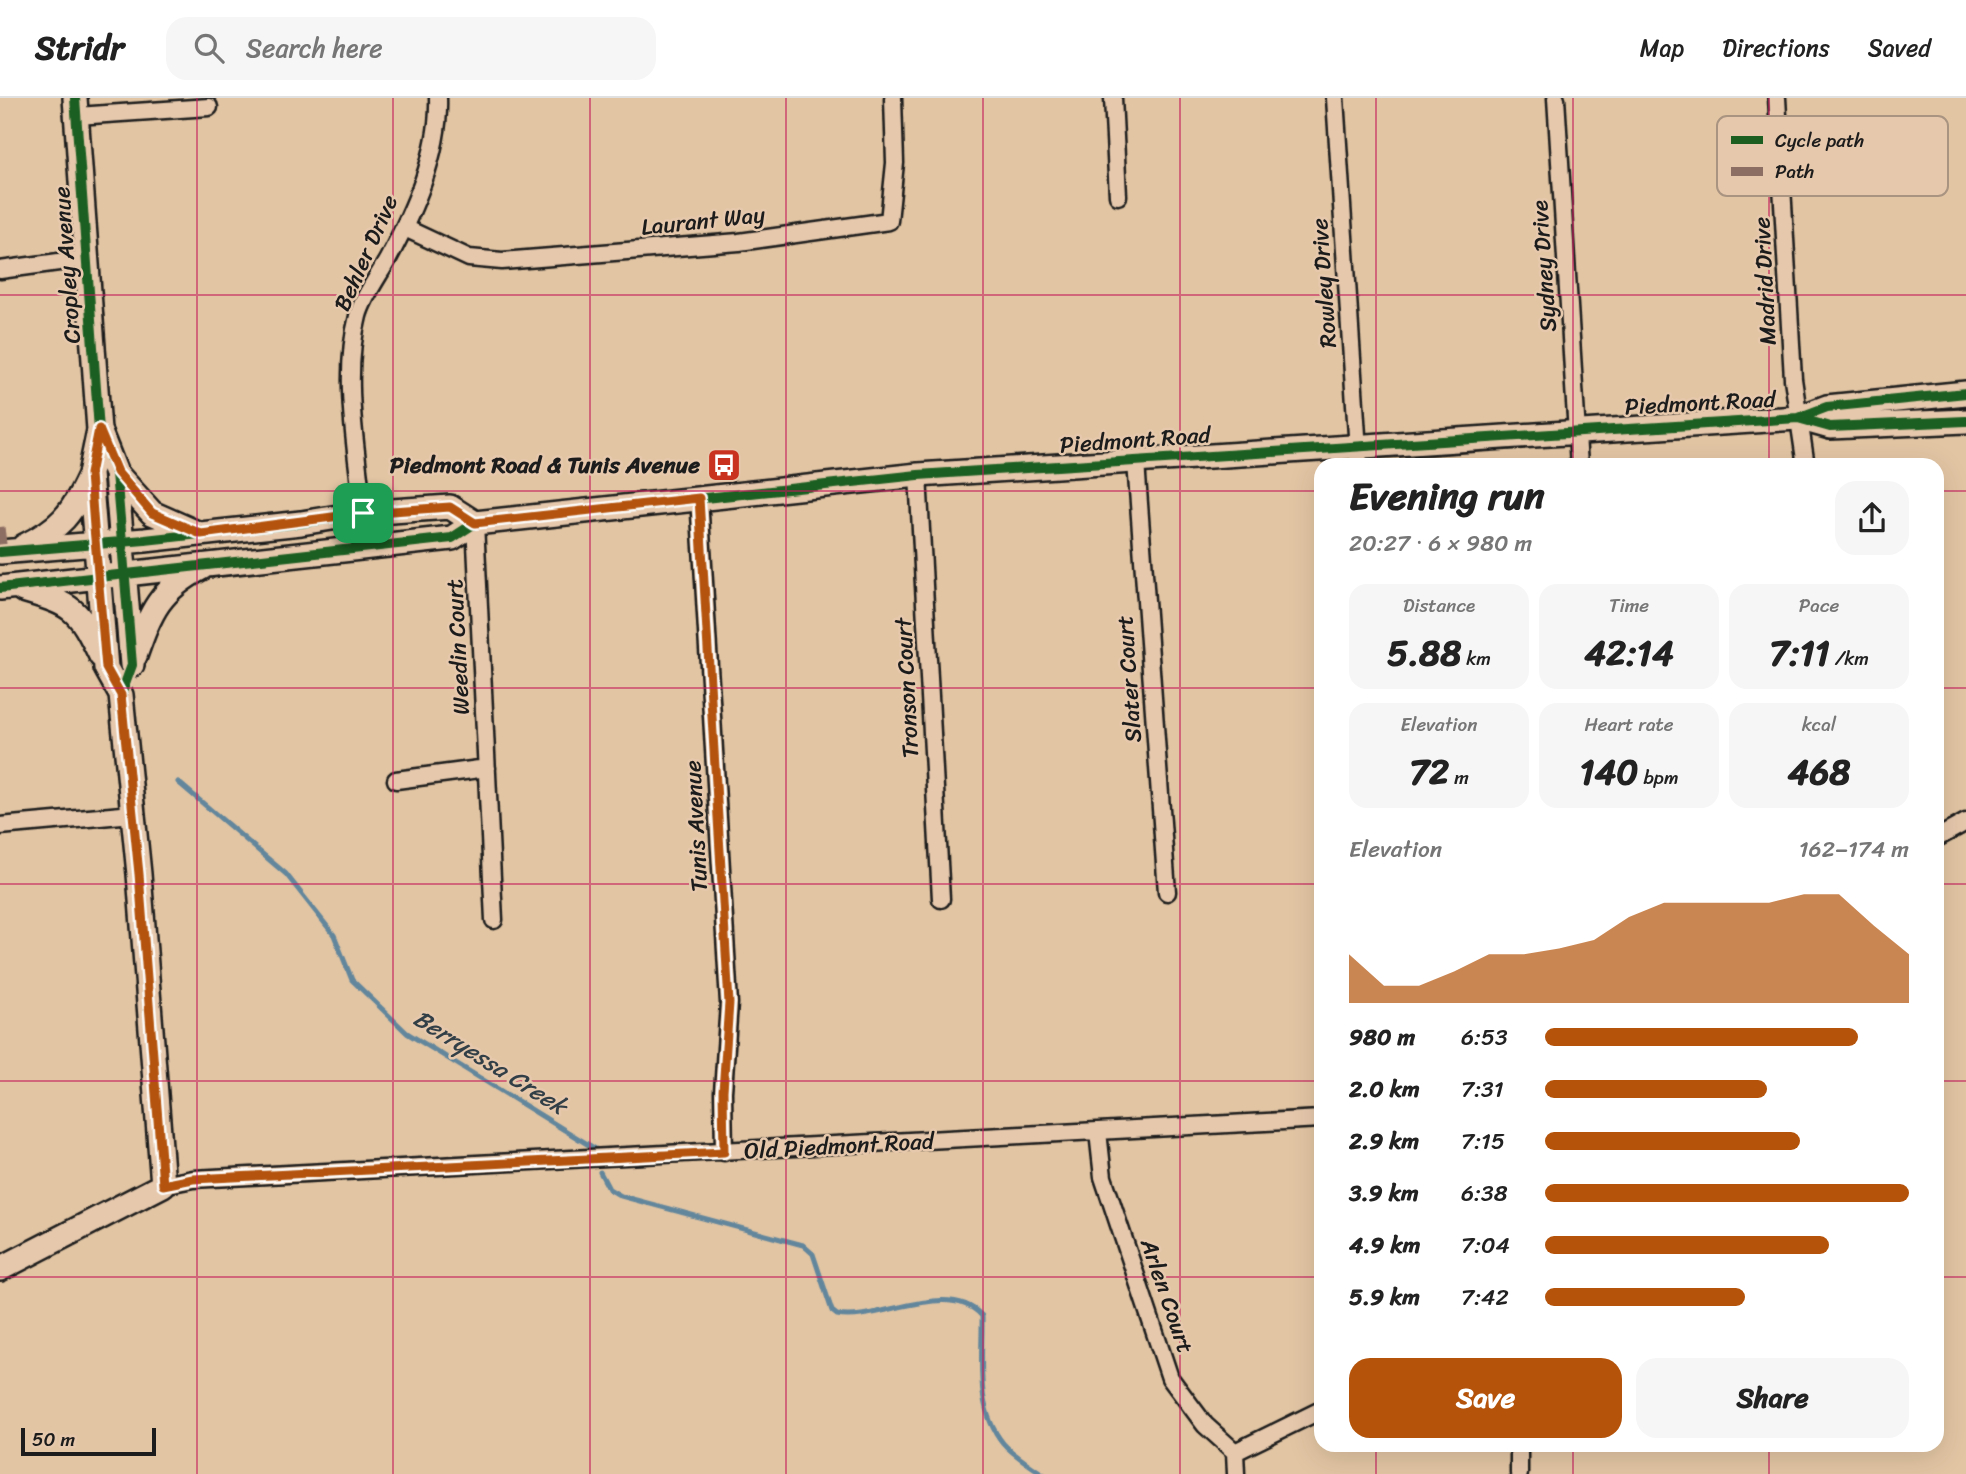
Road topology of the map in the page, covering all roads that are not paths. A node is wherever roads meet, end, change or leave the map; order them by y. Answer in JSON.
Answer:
{"nodes":[{"id":1,"x":438,"y":98,"type":"edge"},
{"id":2,"x":893,"y":98,"type":"edge"},
{"id":3,"x":1113,"y":98,"type":"edge"},
{"id":4,"x":1335,"y":98,"type":"edge"},
{"id":5,"x":1556,"y":98,"type":"edge"},
{"id":6,"x":1777,"y":98,"type":"edge"},
{"id":7,"x":76,"y":107,"type":"edge"},
{"id":8,"x":209,"y":107,"type":"dead end"},
{"id":9,"x":1778,"y":116,"type":"edge"},
{"id":10,"x":1118,"y":196,"type":"dead end"},
{"id":11,"x":1783,"y":196,"type":"edge"},
{"id":12,"x":405,"y":228,"type":"junction"},
{"id":13,"x":88,"y":258,"type":"junction"},
{"id":14,"x":0,"y":270,"type":"edge"},
{"id":15,"x":1966,"y":393,"type":"edge"},
{"id":16,"x":1798,"y":418,"type":"junction"},
{"id":17,"x":1966,"y":421,"type":"edge"},
{"id":18,"x":99,"y":429,"type":"junction"},
{"id":19,"x":1577,"y":431,"type":"junction"},
{"id":20,"x":1359,"y":456,"type":"edge"},
{"id":21,"x":1579,"y":458,"type":"edge"},
{"id":22,"x":1805,"y":458,"type":"edge"},
{"id":23,"x":1136,"y":462,"type":"junction"},
{"id":24,"x":117,"y":472,"type":"junction"},
{"id":25,"x":90,"y":474,"type":"junction"},
{"id":26,"x":918,"y":475,"type":"junction"},
{"id":27,"x":699,"y":498,"type":"junction"},
{"id":28,"x":363,"y":513,"type":"junction"},
{"id":29,"x":475,"y":523,"type":"junction"},
{"id":30,"x":201,"y":534,"type":"junction"},
{"id":31,"x":122,"y":542,"type":"junction"},
{"id":32,"x":96,"y":544,"type":"junction"},
{"id":33,"x":7,"y":552,"type":"edge"},
{"id":34,"x":210,"y":564,"type":"junction"},
{"id":35,"x":125,"y":573,"type":"junction"},
{"id":36,"x":99,"y":576,"type":"junction"},
{"id":37,"x":6,"y":587,"type":"edge"},
{"id":38,"x":132,"y":665,"type":"junction"},
{"id":39,"x":106,"y":668,"type":"junction"},
{"id":40,"x":121,"y":695,"type":"junction"},
{"id":41,"x":487,"y":768,"type":"junction"},
{"id":42,"x":396,"y":780,"type":"dead end"},
{"id":43,"x":133,"y":814,"type":"junction"},
{"id":44,"x":1966,"y":822,"type":"edge"},
{"id":45,"x":0,"y":826,"type":"edge"},
{"id":46,"x":1944,"y":834,"type":"edge"},
{"id":47,"x":1167,"y":892,"type":"dead end"},
{"id":48,"x":941,"y":899,"type":"dead end"},
{"id":49,"x":494,"y":920,"type":"dead end"},
{"id":50,"x":1314,"y":1119,"type":"edge"},
{"id":51,"x":1098,"y":1132,"type":"junction"},
{"id":52,"x":724,"y":1152,"type":"junction"},
{"id":53,"x":163,"y":1185,"type":"junction"},
{"id":54,"x":0,"y":1269,"type":"edge"},
{"id":55,"x":1314,"y":1413,"type":"edge"},
{"id":56,"x":1235,"y":1452,"type":"junction"},
{"id":57,"x":1519,"y":1452,"type":"edge"},
{"id":58,"x":1236,"y":1474,"type":"edge"},
{"id":59,"x":1519,"y":1474,"type":"edge"}],
"edges":[{"from":1,"to":12,"type":"street","name":"Behler Drive"},
{"from":2,"to":12,"type":"street","name":"Laurant Way"},
{"from":3,"to":10,"type":"street"},
{"from":4,"to":20,"type":"street","name":"Rowley Drive"},
{"from":5,"to":19,"type":"street","name":"Sydney Drive"},
{"from":6,"to":9,"type":"street","name":"Madrid Drive"},
{"from":7,"to":8,"type":"street"},
{"from":7,"to":13,"type":"main road","name":"Cropley Avenue"},
{"from":11,"to":16,"type":"street","name":"Madrid Drive"},
{"from":12,"to":28,"type":"street","name":"Behler Drive"},
{"from":13,"to":14,"type":"street"},
{"from":13,"to":18,"type":"main road","name":"Cropley Avenue"},
{"from":15,"to":16,"type":"main road","name":"Piedmont Road"},
{"from":16,"to":17,"type":"main road","name":"Piedmont Road"},
{"from":16,"to":19,"type":"main road","name":"Piedmont Road"},
{"from":16,"to":22,"type":"street","name":"Madrid Drive"},
{"from":18,"to":24,"type":"main road","name":"Cropley Avenue"},
{"from":18,"to":25,"type":"main road","name":"Cropley Avenue"},
{"from":19,"to":20,"type":"main road","name":"Piedmont Road"},
{"from":19,"to":21,"type":"street","name":"Sydney Drive"},
{"from":20,"to":23,"type":"main road","name":"Piedmont Road"},
{"from":23,"to":26,"type":"main road","name":"Piedmont Road"},
{"from":23,"to":47,"type":"street","name":"Slater Court"},
{"from":24,"to":30,"type":"main road"},
{"from":24,"to":31,"type":"main road","name":"Cropley Avenue"},
{"from":25,"to":32,"type":"main road","name":"Cropley Avenue"},
{"from":25,"to":33,"type":"main road"},
{"from":26,"to":27,"type":"main road","name":"Piedmont Road"},
{"from":26,"to":48,"type":"street","name":"Tronson Court"},
{"from":27,"to":29,"type":"main road","name":"Piedmont Road"},
{"from":27,"to":52,"type":"street","name":"Tunis Avenue"},
{"from":28,"to":29,"type":"main road"},
{"from":28,"to":30,"type":"main road"},
{"from":29,"to":34,"type":"main road","name":"Piedmont Road"},
{"from":29,"to":41,"type":"street","name":"Weedin Court"},
{"from":30,"to":31,"type":"main road"},
{"from":31,"to":32,"type":"main road"},
{"from":31,"to":35,"type":"main road","name":"Cropley Avenue"},
{"from":32,"to":33,"type":"main road"},
{"from":32,"to":36,"type":"main road","name":"Cropley Avenue"},
{"from":34,"to":35,"type":"main road","name":"Piedmont Road"},
{"from":34,"to":38,"type":"main road"},
{"from":35,"to":36,"type":"main road","name":"Piedmont Road"},
{"from":35,"to":38,"type":"main road","name":"Cropley Avenue"},
{"from":36,"to":37,"type":"main road","name":"Piedmont Road"},
{"from":36,"to":39,"type":"main road","name":"Cropley Avenue"},
{"from":37,"to":39,"type":"main road"},
{"from":38,"to":40,"type":"main road","name":"Cropley Avenue"},
{"from":39,"to":40,"type":"main road","name":"Cropley Avenue"},
{"from":40,"to":43,"type":"main road","name":"Cropley Avenue"},
{"from":41,"to":42,"type":"street"},
{"from":41,"to":49,"type":"street","name":"Weedin Court"},
{"from":43,"to":45,"type":"street"},
{"from":43,"to":53,"type":"main road","name":"Cropley Avenue"},
{"from":44,"to":46,"type":"street"},
{"from":50,"to":51,"type":"street","name":"Old Piedmont Road"},
{"from":51,"to":52,"type":"street","name":"Old Piedmont Road"},
{"from":51,"to":56,"type":"street","name":"Arlen Court"},
{"from":52,"to":53,"type":"street","name":"Old Piedmont Road"},
{"from":53,"to":54,"type":"main road","name":"Old Piedmont Road"},
{"from":55,"to":56,"type":"street"},
{"from":56,"to":58,"type":"street"},
{"from":57,"to":59,"type":"street"}]}
